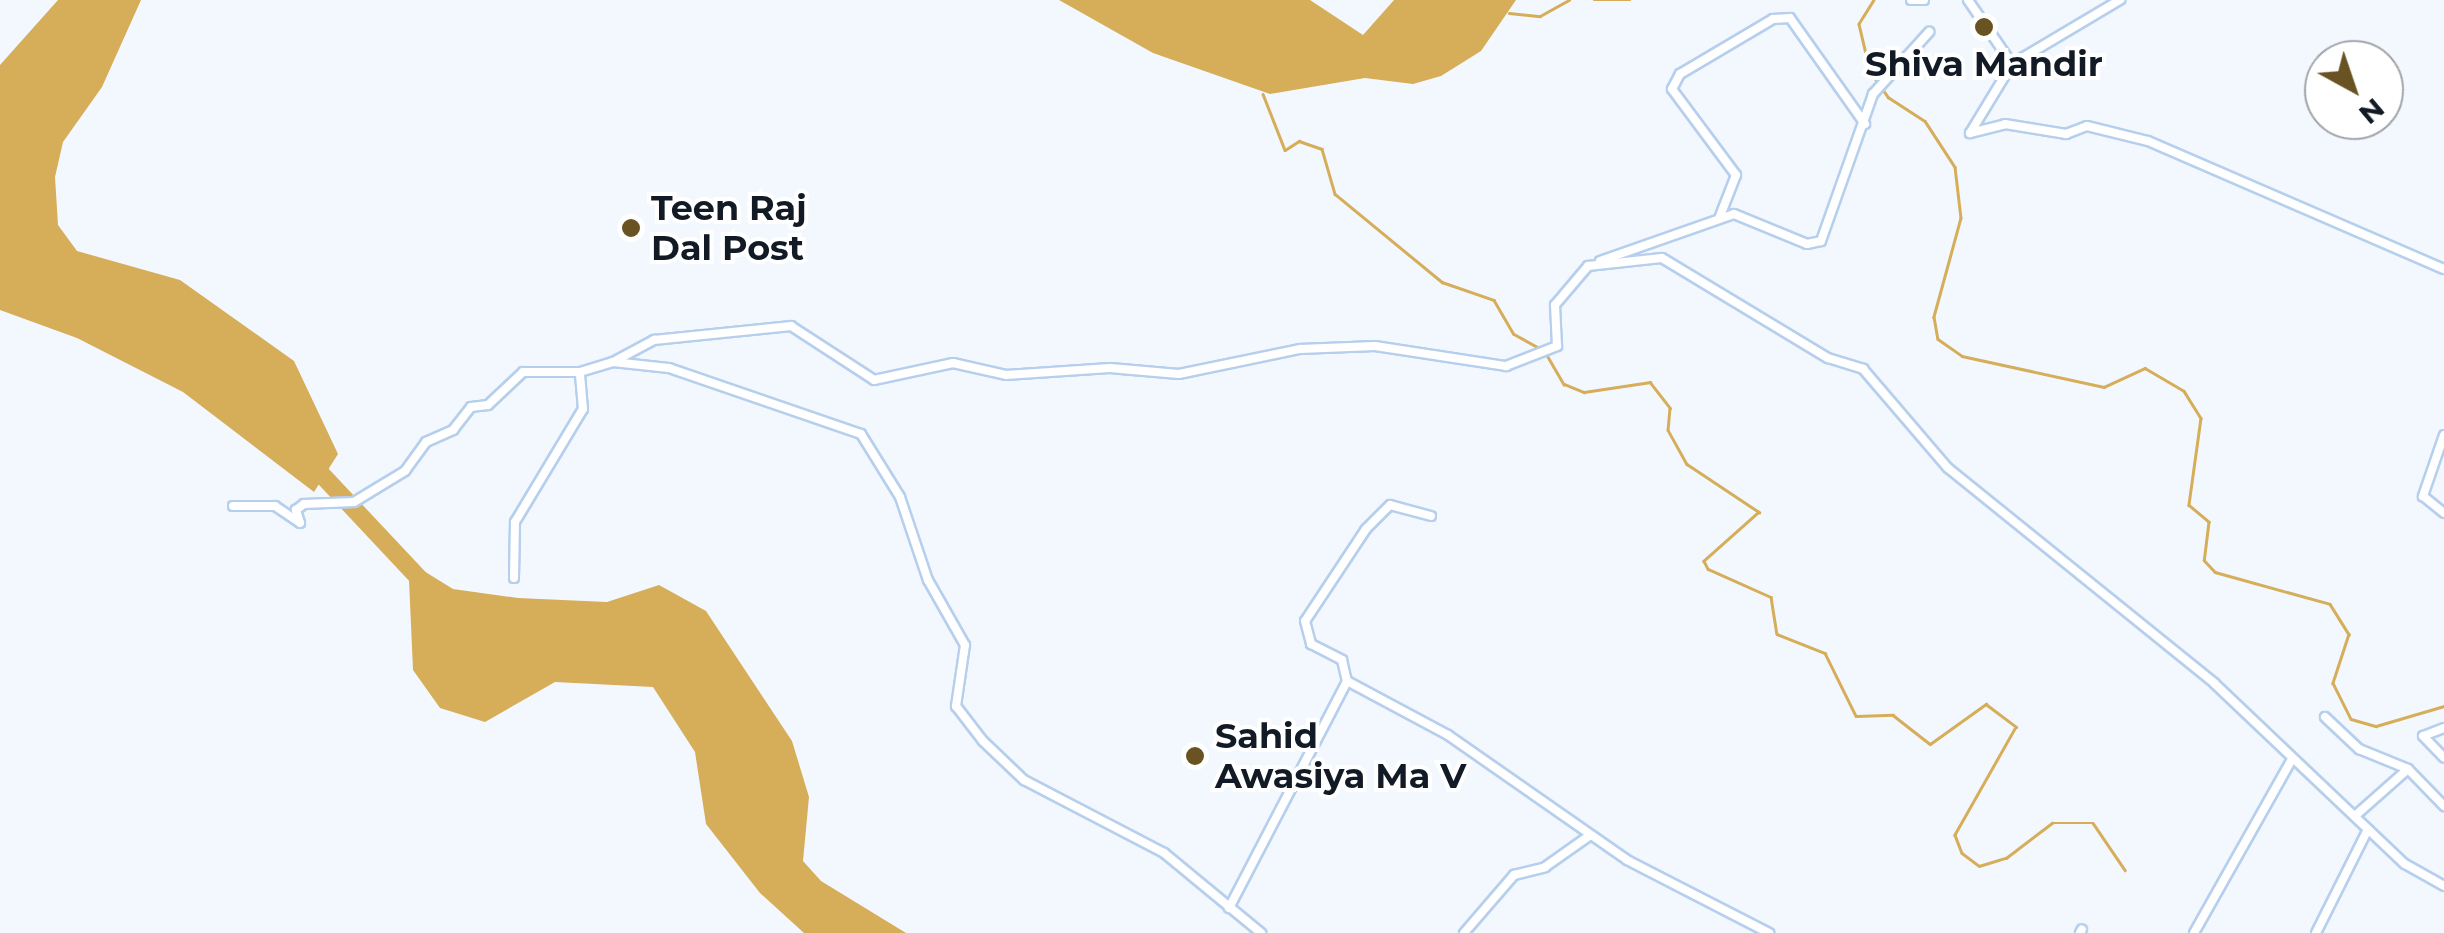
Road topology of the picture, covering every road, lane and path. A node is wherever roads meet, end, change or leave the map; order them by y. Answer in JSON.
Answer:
{"nodes":[{"id":1,"x":1911,"y":0,"type":"edge"},
{"id":2,"x":1924,"y":0,"type":"edge"},
{"id":3,"x":1968,"y":0,"type":"edge"},
{"id":4,"x":2120,"y":0,"type":"edge"},
{"id":5,"x":1928,"y":32,"type":"dead end"},
{"id":6,"x":2012,"y":64,"type":"junction"},
{"id":7,"x":1865,"y":124,"type":"junction"},
{"id":8,"x":1720,"y":216,"type":"junction"},
{"id":9,"x":1600,"y":261,"type":"junction"},
{"id":10,"x":2444,"y":269,"type":"edge"},
{"id":11,"x":613,"y":362,"type":"junction"},
{"id":12,"x":580,"y":372,"type":"junction"},
{"id":13,"x":2444,"y":435,"type":"edge"},
{"id":14,"x":233,"y":506,"type":"dead end"},
{"id":15,"x":2444,"y":514,"type":"edge"},
{"id":16,"x":1431,"y":516,"type":"dead end"},
{"id":17,"x":514,"y":578,"type":"dead end"},
{"id":18,"x":1347,"y":681,"type":"junction"},
{"id":19,"x":2324,"y":716,"type":"dead end"},
{"id":20,"x":2444,"y":728,"type":"edge"},
{"id":21,"x":2444,"y":758,"type":"edge"},
{"id":22,"x":2292,"y":759,"type":"junction"},
{"id":23,"x":2408,"y":768,"type":"junction"},
{"id":24,"x":2444,"y":806,"type":"edge"},
{"id":25,"x":2356,"y":815,"type":"junction"},
{"id":26,"x":2368,"y":829,"type":"junction"},
{"id":27,"x":1590,"y":836,"type":"junction"},
{"id":28,"x":2444,"y":886,"type":"edge"},
{"id":29,"x":1229,"y":908,"type":"junction"},
{"id":30,"x":1260,"y":933,"type":"edge"},
{"id":31,"x":1464,"y":933,"type":"edge"},
{"id":32,"x":1769,"y":933,"type":"edge"},
{"id":33,"x":2194,"y":933,"type":"edge"},
{"id":34,"x":2316,"y":933,"type":"edge"}],
"edges":[{"from":1,"to":2,"type":"street"},
{"from":3,"to":6,"type":"street"},
{"from":4,"to":6,"type":"street"},
{"from":5,"to":7,"type":"street"},
{"from":6,"to":10,"type":"street"},
{"from":7,"to":8,"type":"street"},
{"from":7,"to":8,"type":"street"},
{"from":8,"to":9,"type":"street"},
{"from":9,"to":11,"type":"street"},
{"from":9,"to":22,"type":"street"},
{"from":11,"to":12,"type":"street"},
{"from":11,"to":29,"type":"street"},
{"from":12,"to":14,"type":"street"},
{"from":12,"to":17,"type":"street"},
{"from":13,"to":15,"type":"street"},
{"from":16,"to":18,"type":"street"},
{"from":18,"to":27,"type":"street"},
{"from":18,"to":29,"type":"street"},
{"from":19,"to":23,"type":"street"},
{"from":20,"to":21,"type":"street"},
{"from":22,"to":25,"type":"street"},
{"from":22,"to":33,"type":"street"},
{"from":23,"to":24,"type":"street"},
{"from":23,"to":25,"type":"street"},
{"from":25,"to":26,"type":"street"},
{"from":26,"to":28,"type":"street"},
{"from":26,"to":34,"type":"street"},
{"from":27,"to":31,"type":"street"},
{"from":27,"to":32,"type":"street"},
{"from":29,"to":30,"type":"street"}]}
